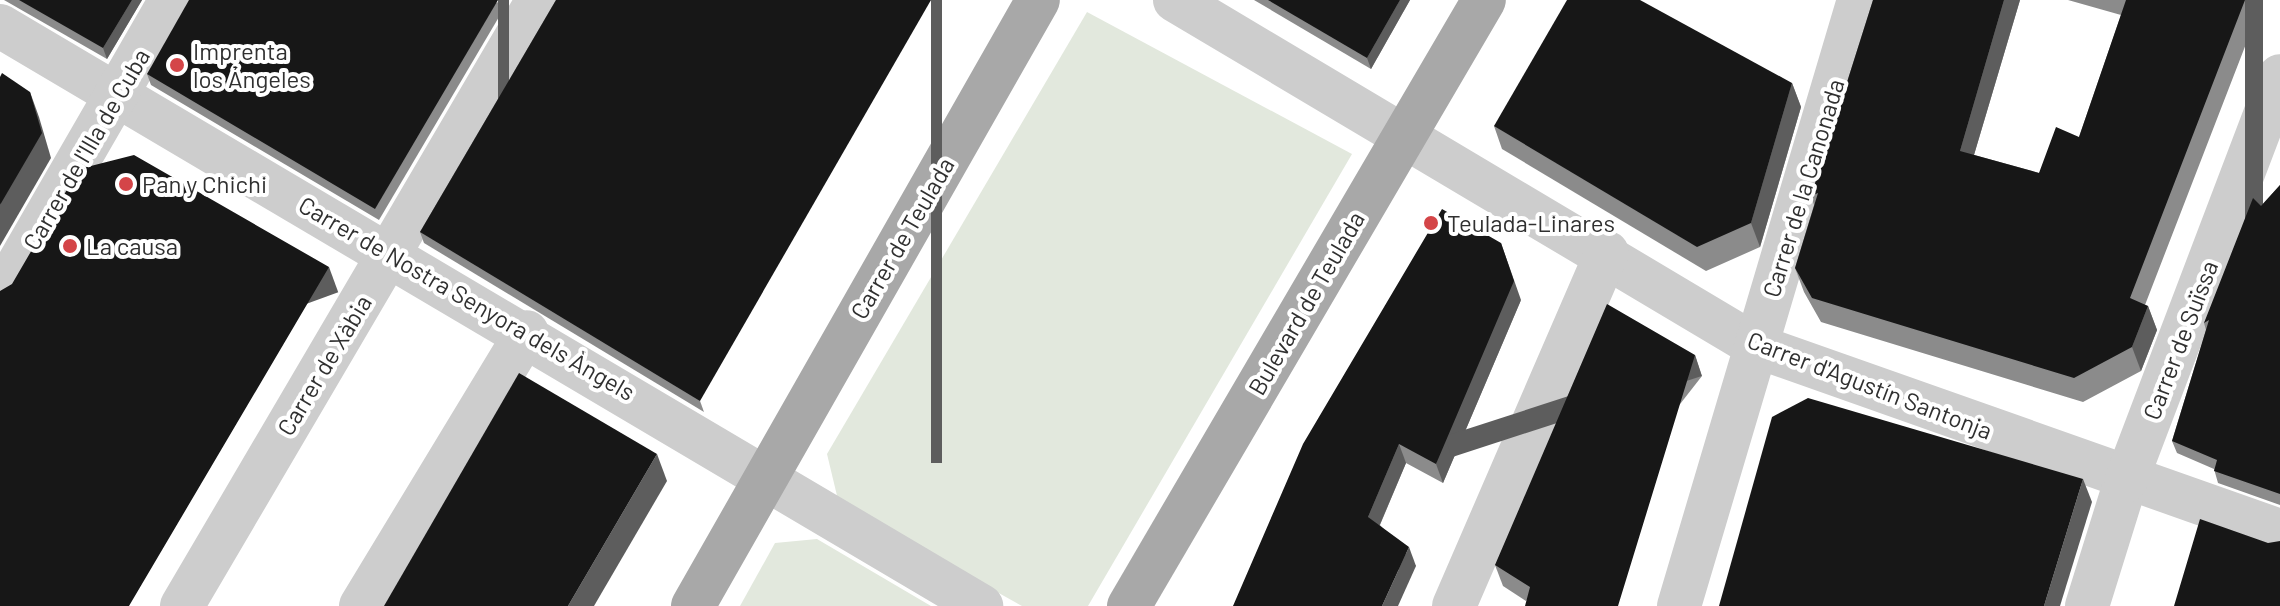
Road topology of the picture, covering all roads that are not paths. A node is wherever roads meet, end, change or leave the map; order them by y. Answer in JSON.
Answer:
{"nodes":[{"id":1,"x":171,"y":0,"type":"edge"},
{"id":2,"x":538,"y":0,"type":"edge"},
{"id":3,"x":1175,"y":0,"type":"edge"},
{"id":4,"x":1484,"y":0,"type":"edge"},
{"id":5,"x":1859,"y":0,"type":"edge"},
{"id":6,"x":1033,"y":2,"type":"edge"},
{"id":7,"x":0,"y":26,"type":"edge"},
{"id":8,"x":2280,"y":76,"type":"edge"},
{"id":9,"x":120,"y":94,"type":"junction"},
{"id":10,"x":1404,"y":134,"type":"junction"},
{"id":11,"x":1607,"y":253,"type":"junction"},
{"id":12,"x":390,"y":254,"type":"junction"},
{"id":13,"x":0,"y":296,"type":"edge"},
{"id":14,"x":527,"y":332,"type":"junction"},
{"id":15,"x":1756,"y":346,"type":"junction"},
{"id":16,"x":766,"y":476,"type":"junction"},
{"id":17,"x":2126,"y":481,"type":"junction"},
{"id":18,"x":2280,"y":531,"type":"edge"},
{"id":19,"x":182,"y":606,"type":"edge"},
{"id":20,"x":361,"y":606,"type":"edge"},
{"id":21,"x":693,"y":606,"type":"edge"},
{"id":22,"x":981,"y":606,"type":"edge"},
{"id":23,"x":1129,"y":606,"type":"edge"},
{"id":24,"x":1454,"y":606,"type":"edge"},
{"id":25,"x":1679,"y":606,"type":"edge"},
{"id":26,"x":2087,"y":606,"type":"edge"}],
"edges":[{"from":1,"to":9,"type":"street","name":"Carrer de l'Illa de Cuba"},
{"from":2,"to":12,"type":"street","name":"Carrer de Xàbia"},
{"from":3,"to":10,"type":"street","name":"Carrer d'Agustín Santonja"},
{"from":4,"to":10,"type":"main road","name":"Bulevard de Teulada"},
{"from":5,"to":15,"type":"street","name":"Carrer de la Canonada"},
{"from":6,"to":16,"type":"main road","name":"Carrer de Teulada"},
{"from":7,"to":9,"type":"street","name":"Carrer de Nostra Senyora dels Àngels"},
{"from":8,"to":17,"type":"street","name":"Carrer de Suïssa"},
{"from":9,"to":12,"type":"street","name":"Carrer de Nostra Senyora dels Àngels"},
{"from":9,"to":13,"type":"street","name":"Carrer de l'Illa de Cuba"},
{"from":10,"to":11,"type":"street","name":"Carrer d'Agustín Santonja"},
{"from":10,"to":23,"type":"main road","name":"Bulevard de Teulada"},
{"from":11,"to":15,"type":"street","name":"Carrer d'Agustín Santonja"},
{"from":11,"to":24,"type":"street"},
{"from":12,"to":14,"type":"street","name":"Carrer de Nostra Senyora dels Àngels"},
{"from":12,"to":19,"type":"street","name":"Carrer de Xàbia"},
{"from":14,"to":16,"type":"street","name":"Carrer de Nostra Senyora dels Àngels"},
{"from":14,"to":20,"type":"street"},
{"from":15,"to":17,"type":"street","name":"Carrer d'Agustín Santonja"},
{"from":15,"to":25,"type":"street","name":"Carrer de la Canonada"},
{"from":16,"to":21,"type":"main road","name":"Carrer de Teulada"},
{"from":16,"to":22,"type":"street"},
{"from":17,"to":18,"type":"street","name":"Carrer d'Agustín Santonja"},
{"from":17,"to":26,"type":"street","name":"Carrer de Suïssa"}]}
